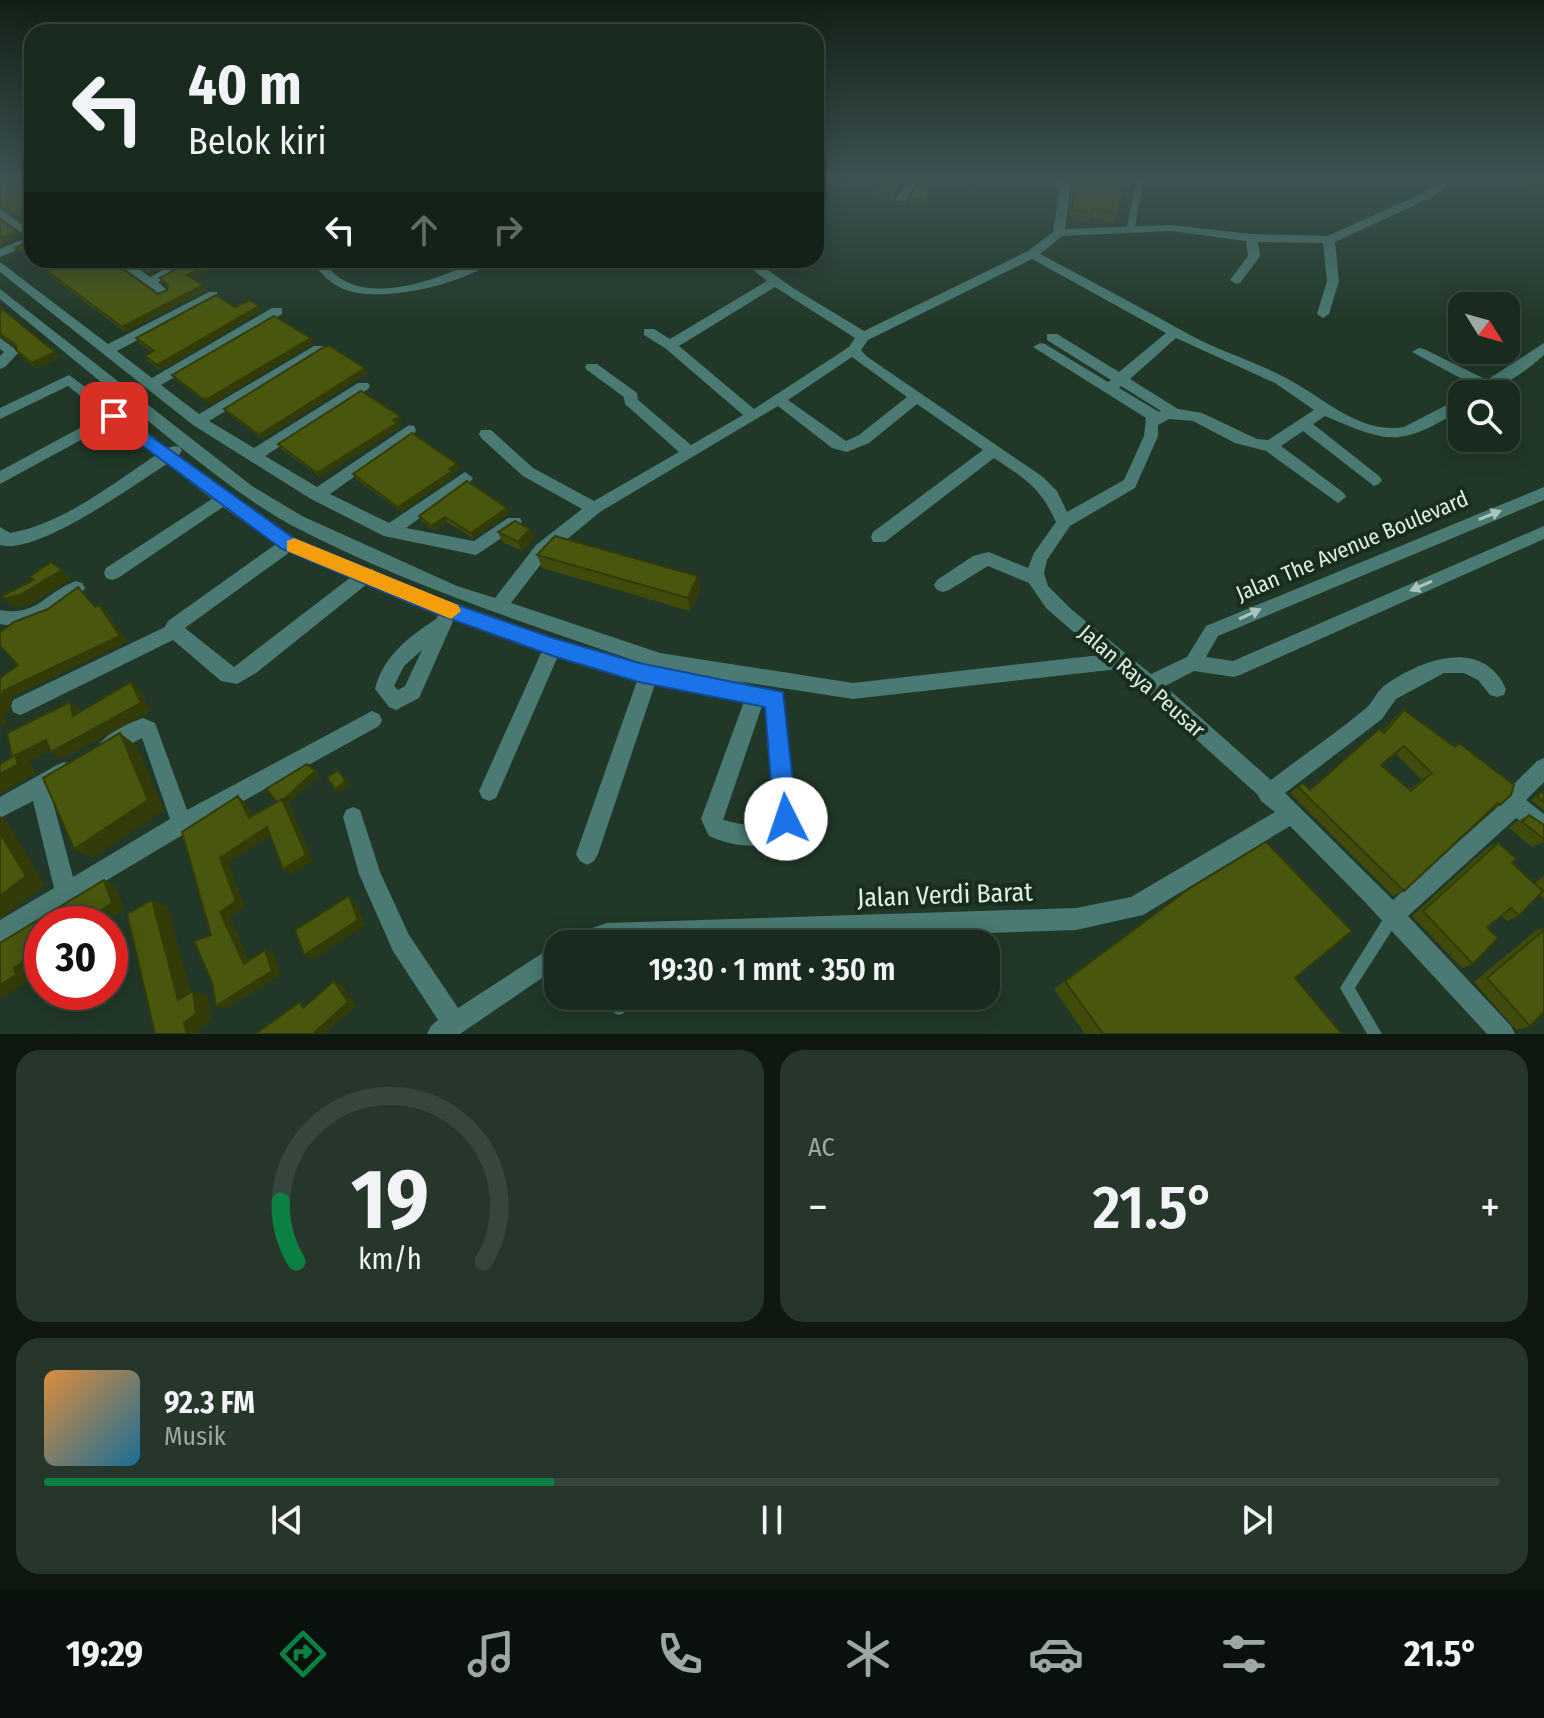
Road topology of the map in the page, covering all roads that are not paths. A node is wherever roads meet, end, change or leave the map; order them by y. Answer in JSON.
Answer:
{"nodes":[{"id":1,"x":1060,"y":228,"type":"edge"},
{"id":2,"x":1116,"y":228,"type":"edge"},
{"id":3,"x":1173,"y":228,"type":"edge"},
{"id":4,"x":1355,"y":228,"type":"edge"},
{"id":5,"x":1059,"y":233,"type":"junction"},
{"id":6,"x":1251,"y":238,"type":"junction"},
{"id":7,"x":24,"y":240,"type":"edge"},
{"id":8,"x":1329,"y":240,"type":"junction"},
{"id":9,"x":0,"y":253,"type":"edge"},
{"id":10,"x":1032,"y":254,"type":"junction"},
{"id":11,"x":0,"y":266,"type":"edge"},
{"id":12,"x":131,"y":268,"type":"edge"},
{"id":13,"x":176,"y":268,"type":"edge"},
{"id":14,"x":324,"y":268,"type":"edge"},
{"id":15,"x":459,"y":268,"type":"edge"},
{"id":16,"x":472,"y":268,"type":"edge"},
{"id":17,"x":756,"y":268,"type":"edge"},
{"id":18,"x":464,"y":272,"type":"junction"},
{"id":19,"x":1236,"y":280,"type":"dead end"},
{"id":20,"x":151,"y":281,"type":"junction"},
{"id":21,"x":773,"y":283,"type":"junction"},
{"id":22,"x":163,"y":292,"type":"edge"},
{"id":23,"x":0,"y":293,"type":"edge"},
{"id":24,"x":213,"y":295,"type":"edge"},
{"id":25,"x":277,"y":311,"type":"dead end"},
{"id":26,"x":1323,"y":314,"type":"dead end"},
{"id":27,"x":649,"y":332,"type":"dead end"},
{"id":28,"x":1175,"y":333,"type":"junction"},
{"id":29,"x":1052,"y":337,"type":"dead end"},
{"id":30,"x":0,"y":342,"type":"edge"},
{"id":31,"x":858,"y":344,"type":"junction"},
{"id":32,"x":670,"y":345,"type":"junction"},
{"id":33,"x":1066,"y":345,"type":"junction"},
{"id":34,"x":1040,"y":347,"type":"dead end"},
{"id":35,"x":1544,"y":347,"type":"edge"},
{"id":36,"x":109,"y":349,"type":"junction"},
{"id":37,"x":319,"y":349,"type":"edge"},
{"id":38,"x":1419,"y":352,"type":"dead end"},
{"id":39,"x":1054,"y":355,"type":"junction"},
{"id":40,"x":0,"y":364,"type":"edge"},
{"id":41,"x":592,"y":367,"type":"dead end"},
{"id":42,"x":1124,"y":379,"type":"junction"},
{"id":43,"x":1465,"y":380,"type":"edge"},
{"id":44,"x":1497,"y":380,"type":"edge"},
{"id":45,"x":152,"y":384,"type":"junction"},
{"id":46,"x":363,"y":386,"type":"dead end"},
{"id":47,"x":1109,"y":389,"type":"junction"},
{"id":48,"x":915,"y":398,"type":"junction"},
{"id":49,"x":778,"y":399,"type":"junction"},
{"id":50,"x":1324,"y":410,"type":"junction"},
{"id":51,"x":1448,"y":410,"type":"edge"},
{"id":52,"x":0,"y":414,"type":"edge"},
{"id":53,"x":1178,"y":415,"type":"junction"},
{"id":54,"x":114,"y":416,"type":"junction"},
{"id":55,"x":753,"y":416,"type":"junction"},
{"id":56,"x":1157,"y":418,"type":"junction"},
{"id":57,"x":1303,"y":424,"type":"junction"},
{"id":58,"x":204,"y":425,"type":"junction"},
{"id":59,"x":409,"y":430,"type":"dead end"},
{"id":60,"x":486,"y":434,"type":"dead end"},
{"id":61,"x":184,"y":441,"type":"junction"},
{"id":62,"x":1270,"y":446,"type":"junction"},
{"id":63,"x":994,"y":450,"type":"junction"},
{"id":64,"x":689,"y":452,"type":"junction"},
{"id":65,"x":164,"y":454,"type":"junction"},
{"id":66,"x":253,"y":456,"type":"junction"},
{"id":67,"x":0,"y":478,"type":"edge"},
{"id":68,"x":465,"y":478,"type":"edge"},
{"id":69,"x":1374,"y":480,"type":"dead end"},
{"id":70,"x":1544,"y":493,"type":"edge"},
{"id":71,"x":317,"y":495,"type":"junction"},
{"id":72,"x":1338,"y":497,"type":"dead end"},
{"id":73,"x":223,"y":499,"type":"junction"},
{"id":74,"x":594,"y":508,"type":"junction"},
{"id":75,"x":514,"y":522,"type":"edge"},
{"id":76,"x":1064,"y":522,"type":"junction"},
{"id":77,"x":390,"y":531,"type":"junction"},
{"id":78,"x":1544,"y":532,"type":"edge"},
{"id":79,"x":0,"y":533,"type":"edge"},
{"id":80,"x":879,"y":537,"type":"dead end"},
{"id":81,"x":288,"y":544,"type":"junction"},
{"id":82,"x":112,"y":573,"type":"dead end"},
{"id":83,"x":367,"y":574,"type":"junction"},
{"id":84,"x":1035,"y":578,"type":"junction"},
{"id":85,"x":943,"y":585,"type":"dead end"},
{"id":86,"x":76,"y":588,"type":"edge"},
{"id":87,"x":498,"y":607,"type":"junction"},
{"id":88,"x":0,"y":617,"type":"edge"},
{"id":89,"x":175,"y":631,"type":"junction"},
{"id":90,"x":553,"y":647,"type":"junction"},
{"id":91,"x":1122,"y":661,"type":"junction"},
{"id":92,"x":1193,"y":663,"type":"junction"},
{"id":93,"x":649,"y":674,"type":"junction"},
{"id":94,"x":1150,"y":684,"type":"junction"},
{"id":95,"x":1497,"y":689,"type":"dead end"},
{"id":96,"x":757,"y":693,"type":"junction"},
{"id":97,"x":20,"y":706,"type":"dead end"},
{"id":98,"x":372,"y":720,"type":"dead end"},
{"id":99,"x":1544,"y":768,"type":"edge"},
{"id":100,"x":39,"y":786,"type":"junction"},
{"id":101,"x":489,"y":791,"type":"dead end"},
{"id":102,"x":1268,"y":794,"type":"junction"},
{"id":103,"x":1515,"y":805,"type":"junction"},
{"id":104,"x":0,"y":808,"type":"edge"},
{"id":105,"x":1291,"y":814,"type":"junction"},
{"id":106,"x":353,"y":817,"type":"dead end"},
{"id":107,"x":182,"y":824,"type":"junction"},
{"id":108,"x":1544,"y":827,"type":"edge"},
{"id":109,"x":587,"y":854,"type":"dead end"},
{"id":110,"x":66,"y":894,"type":"junction"},
{"id":111,"x":1394,"y":914,"type":"junction"},
{"id":112,"x":826,"y":930,"type":"edge"},
{"id":113,"x":0,"y":933,"type":"edge"},
{"id":114,"x":544,"y":963,"type":"edge"},
{"id":115,"x":446,"y":1029,"type":"edge"},
{"id":116,"x":1375,"y":1034,"type":"edge"},
{"id":117,"x":1503,"y":1034,"type":"edge"}],
"edges":[{"from":1,"to":5,"type":"street"},
{"from":2,"to":5,"type":"street"},
{"from":3,"to":6,"type":"street"},
{"from":4,"to":8,"type":"street"},
{"from":5,"to":10,"type":"street"},
{"from":6,"to":8,"type":"street"},
{"from":6,"to":19,"type":"street"},
{"from":7,"to":9,"type":"street"},
{"from":8,"to":26,"type":"street"},
{"from":10,"to":28,"type":"street"},
{"from":10,"to":31,"type":"street"},
{"from":11,"to":36,"type":"street"},
{"from":12,"to":20,"type":"street"},
{"from":13,"to":20,"type":"street"},
{"from":14,"to":18,"type":"street"},
{"from":15,"to":18,"type":"street"},
{"from":16,"to":18,"type":"street"},
{"from":17,"to":21,"type":"street"},
{"from":20,"to":22,"type":"street"},
{"from":21,"to":31,"type":"street"},
{"from":21,"to":32,"type":"street"},
{"from":23,"to":61,"type":"street"},
{"from":24,"to":36,"type":"street"},
{"from":25,"to":45,"type":"street"},
{"from":27,"to":32,"type":"street"},
{"from":28,"to":42,"type":"street"},
{"from":28,"to":50,"type":"street"},
{"from":29,"to":33,"type":"street"},
{"from":30,"to":40,"type":"street"},
{"from":31,"to":48,"type":"street"},
{"from":31,"to":49,"type":"street"},
{"from":32,"to":55,"type":"street"},
{"from":33,"to":39,"type":"street"},
{"from":33,"to":42,"type":"street"},
{"from":34,"to":39,"type":"street"},
{"from":35,"to":44,"type":"street"},
{"from":36,"to":45,"type":"street"},
{"from":37,"to":58,"type":"street"},
{"from":38,"to":43,"type":"street"},
{"from":39,"to":47,"type":"street"},
{"from":41,"to":64,"type":"street"},
{"from":42,"to":47,"type":"street"},
{"from":42,"to":53,"type":"street"},
{"from":45,"to":58,"type":"street"},
{"from":46,"to":66,"type":"street"},
{"from":47,"to":56,"type":"street"},
{"from":48,"to":49,"type":"street"},
{"from":48,"to":63,"type":"street"},
{"from":49,"to":55,"type":"street"},
{"from":50,"to":51,"type":"street"},
{"from":50,"to":57,"type":"street"},
{"from":52,"to":54,"type":"street"},
{"from":53,"to":56,"type":"street"},
{"from":53,"to":62,"type":"street"},
{"from":54,"to":65,"type":"street"},
{"from":54,"to":67,"type":"street"},
{"from":55,"to":64,"type":"street"},
{"from":56,"to":76,"type":"street"},
{"from":57,"to":62,"type":"street"},
{"from":57,"to":69,"type":"street"},
{"from":58,"to":61,"type":"street"},
{"from":58,"to":66,"type":"street"},
{"from":59,"to":71,"type":"street"},
{"from":60,"to":74,"type":"street"},
{"from":61,"to":65,"type":"street"},
{"from":61,"to":87,"type":"street"},
{"from":62,"to":72,"type":"street"},
{"from":63,"to":76,"type":"street"},
{"from":63,"to":80,"type":"street"},
{"from":64,"to":74,"type":"street"},
{"from":65,"to":73,"type":"street"},
{"from":65,"to":79,"type":"street"},
{"from":66,"to":71,"type":"street"},
{"from":68,"to":77,"type":"street"},
{"from":92,"to":70,"type":"street","name":"Jalan The Avenue Boulevard","one_way":true},
{"from":71,"to":77,"type":"street"},
{"from":73,"to":81,"type":"street"},
{"from":73,"to":82,"type":"street"},
{"from":74,"to":87,"type":"street"},
{"from":75,"to":77,"type":"street"},
{"from":76,"to":84,"type":"street"},
{"from":78,"to":92,"type":"street","one_way":true},
{"from":81,"to":83,"type":"street"},
{"from":81,"to":89,"type":"street"},
{"from":83,"to":89,"type":"street"},
{"from":83,"to":90,"type":"street"},
{"from":84,"to":85,"type":"street"},
{"from":84,"to":91,"type":"street","name":"Jalan Raya Peusar"},
{"from":86,"to":88,"type":"street"},
{"from":87,"to":91,"type":"street"},
{"from":89,"to":97,"type":"street"},
{"from":90,"to":93,"type":"street"},
{"from":90,"to":101,"type":"street"},
{"from":91,"to":94,"type":"street","name":"Jalan Raya Peusar"},
{"from":92,"to":94,"type":"street"},
{"from":93,"to":96,"type":"street"},
{"from":93,"to":109,"type":"street"},
{"from":94,"to":102,"type":"street","name":"Jalan Raya Peusar"},
{"from":95,"to":102,"type":"street"},
{"from":96,"to":96,"type":"street"},
{"from":98,"to":107,"type":"street"},
{"from":99,"to":103,"type":"street"},
{"from":100,"to":104,"type":"street"},
{"from":100,"to":107,"type":"street"},
{"from":100,"to":110,"type":"street"},
{"from":102,"to":105,"type":"street","name":"Jalan Raya Peusar"},
{"from":103,"to":108,"type":"street"},
{"from":103,"to":111,"type":"street"},
{"from":105,"to":111,"type":"street","name":"Jalan Raya Peusar"},
{"from":105,"to":112,"type":"street","name":"Jalan Verdi Barat"},
{"from":106,"to":115,"type":"street"},
{"from":107,"to":110,"type":"street"},
{"from":110,"to":113,"type":"street"},
{"from":111,"to":116,"type":"lane"},
{"from":111,"to":117,"type":"street","name":"Jalan Raya Peusar"},
{"from":114,"to":115,"type":"street"}]}
